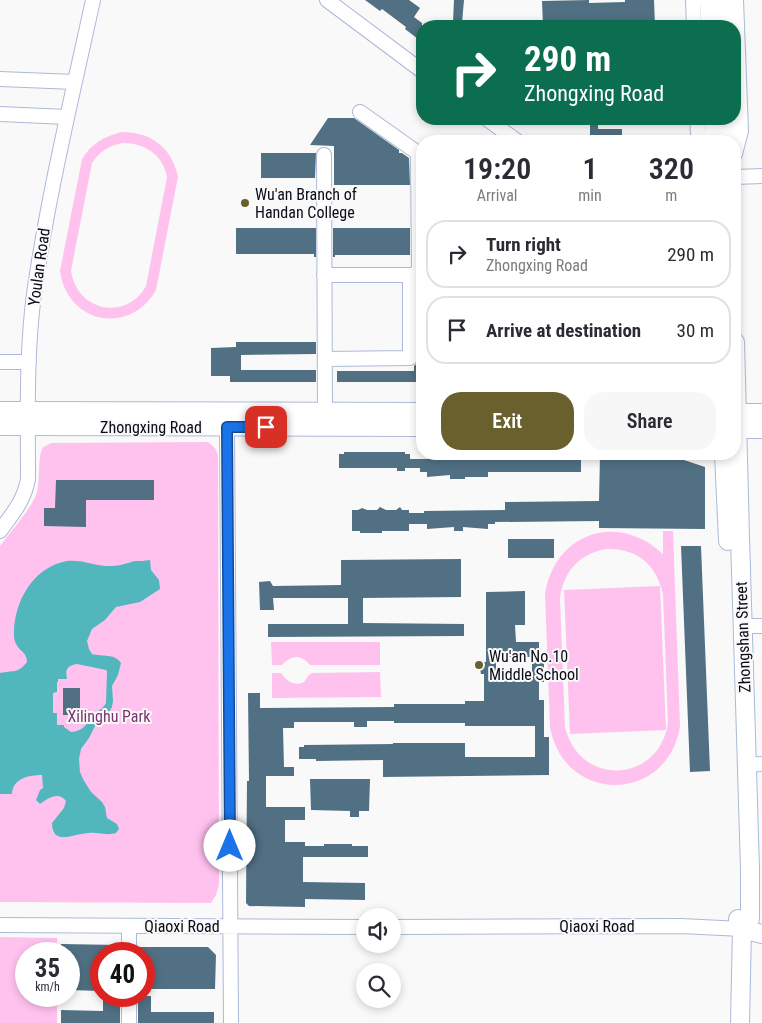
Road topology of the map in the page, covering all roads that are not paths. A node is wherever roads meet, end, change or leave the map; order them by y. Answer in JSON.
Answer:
{"nodes":[{"id":1,"x":93,"y":0,"type":"edge"},
{"id":2,"x":327,"y":0,"type":"edge"},
{"id":3,"x":693,"y":0,"type":"edge"},
{"id":4,"x":709,"y":0,"type":"edge"},
{"id":5,"x":725,"y":0,"type":"edge"},
{"id":6,"x":736,"y":0,"type":"edge"},
{"id":7,"x":694,"y":20,"type":"edge"},
{"id":8,"x":710,"y":20,"type":"edge"},
{"id":9,"x":726,"y":20,"type":"edge"},
{"id":10,"x":737,"y":20,"type":"edge"},
{"id":11,"x":416,"y":67,"type":"edge"},
{"id":12,"x":0,"y":78,"type":"edge"},
{"id":13,"x":75,"y":82,"type":"junction"},
{"id":14,"x":360,"y":112,"type":"dead end"},
{"id":15,"x":0,"y":114,"type":"edge"},
{"id":16,"x":68,"y":117,"type":"junction"},
{"id":17,"x":495,"y":125,"type":"edge"},
{"id":18,"x":697,"y":125,"type":"edge"},
{"id":19,"x":718,"y":133,"type":"edge"},
{"id":20,"x":510,"y":135,"type":"edge"},
{"id":21,"x":416,"y":152,"type":"edge"},
{"id":22,"x":324,"y":155,"type":"dead end"},
{"id":23,"x":762,"y":176,"type":"edge"},
{"id":24,"x":741,"y":177,"type":"edge"},
{"id":25,"x":410,"y":275,"type":"junction"},
{"id":26,"x":416,"y":275,"type":"edge"},
{"id":27,"x":324,"y":276,"type":"junction"},
{"id":28,"x":325,"y":359,"type":"junction"},
{"id":29,"x":0,"y":362,"type":"edge"},
{"id":30,"x":29,"y":362,"type":"junction"},
{"id":31,"x":0,"y":411,"type":"edge"},
{"id":32,"x":325,"y":412,"type":"junction"},
{"id":33,"x":416,"y":412,"type":"edge"},
{"id":34,"x":762,"y":413,"type":"edge"},
{"id":35,"x":28,"y":418,"type":"junction"},
{"id":36,"x":741,"y":419,"type":"edge"},
{"id":37,"x":741,"y":423,"type":"edge"},
{"id":38,"x":0,"y":426,"type":"edge"},
{"id":39,"x":227,"y":427,"type":"junction"},
{"id":40,"x":416,"y":428,"type":"edge"},
{"id":41,"x":762,"y":429,"type":"edge"},
{"id":42,"x":724,"y":460,"type":"edge"},
{"id":43,"x":737,"y":460,"type":"edge"},
{"id":44,"x":1,"y":528,"type":"edge"},
{"id":45,"x":742,"y":626,"type":"junction"},
{"id":46,"x":762,"y":626,"type":"edge"},
{"id":47,"x":754,"y":764,"type":"edge"},
{"id":48,"x":0,"y":925,"type":"edge"},
{"id":49,"x":129,"y":926,"type":"junction"},
{"id":50,"x":231,"y":926,"type":"junction"},
{"id":51,"x":401,"y":926,"type":"edge"},
{"id":52,"x":762,"y":926,"type":"edge"},
{"id":53,"x":356,"y":927,"type":"edge"},
{"id":54,"x":742,"y":929,"type":"junction"},
{"id":55,"x":762,"y":934,"type":"edge"},
{"id":56,"x":129,"y":942,"type":"edge"},
{"id":57,"x":129,"y":1007,"type":"edge"},
{"id":58,"x":129,"y":1023,"type":"edge"},
{"id":59,"x":232,"y":1023,"type":"edge"},
{"id":60,"x":740,"y":1023,"type":"edge"}],
"edges":[{"from":1,"to":13,"type":"street","name":"Youlan Road"},
{"from":2,"to":11,"type":"street"},
{"from":3,"to":7,"type":"street"},
{"from":4,"to":8,"type":"main road"},
{"from":5,"to":9,"type":"main road"},
{"from":6,"to":10,"type":"street"},
{"from":12,"to":13,"type":"street"},
{"from":13,"to":16,"type":"street","name":"Youlan Road"},
{"from":14,"to":21,"type":"street"},
{"from":15,"to":16,"type":"street"},
{"from":16,"to":30,"type":"street","name":"Youlan Road"},
{"from":17,"to":20,"type":"street"},
{"from":18,"to":19,"type":"street"},
{"from":22,"to":27,"type":"street"},
{"from":23,"to":24,"type":"street"},
{"from":25,"to":26,"type":"street"},
{"from":25,"to":27,"type":"street"},
{"from":25,"to":28,"type":"street"},
{"from":27,"to":28,"type":"street"},
{"from":28,"to":32,"type":"street"},
{"from":29,"to":30,"type":"street"},
{"from":30,"to":35,"type":"street","name":"Youlan Road"},
{"from":31,"to":35,"type":"main road","name":"Zhongxing Road"},
{"from":32,"to":33,"type":"main road","name":"Zhongxing Road"},
{"from":32,"to":35,"type":"main road","name":"Zhongxing Road"},
{"from":34,"to":36,"type":"main road"},
{"from":35,"to":38,"type":"main road","name":"Zhongxing Road"},
{"from":35,"to":39,"type":"main road","name":"Zhongxing Road"},
{"from":35,"to":44,"type":"street","name":"Youlan Road"},
{"from":37,"to":41,"type":"main road"},
{"from":39,"to":40,"type":"main road","name":"Zhongxing Road"},
{"from":39,"to":50,"type":"street"},
{"from":42,"to":54,"type":"main road","name":"Zhongshan Street"},
{"from":43,"to":45,"type":"main road","name":"Zhongshan Street"},
{"from":45,"to":46,"type":"street"},
{"from":45,"to":47,"type":"main road","name":"Zhongshan Street"},
{"from":47,"to":54,"type":"main road","name":"Zhongshan Street"},
{"from":48,"to":49,"type":"street","name":"Qiaoxi Road"},
{"from":49,"to":50,"type":"street","name":"Qiaoxi Road"},
{"from":49,"to":56,"type":"street"},
{"from":50,"to":53,"type":"street","name":"Qiaoxi Road"},
{"from":50,"to":59,"type":"street"},
{"from":51,"to":54,"type":"street","name":"Qiaoxi Road"},
{"from":52,"to":54,"type":"main road","name":"Qiaoxi Road"},
{"from":54,"to":55,"type":"main road","name":"Qiaoxi Road"},
{"from":54,"to":60,"type":"main road","name":"Zhongshan Street"},
{"from":57,"to":58,"type":"street"}]}
